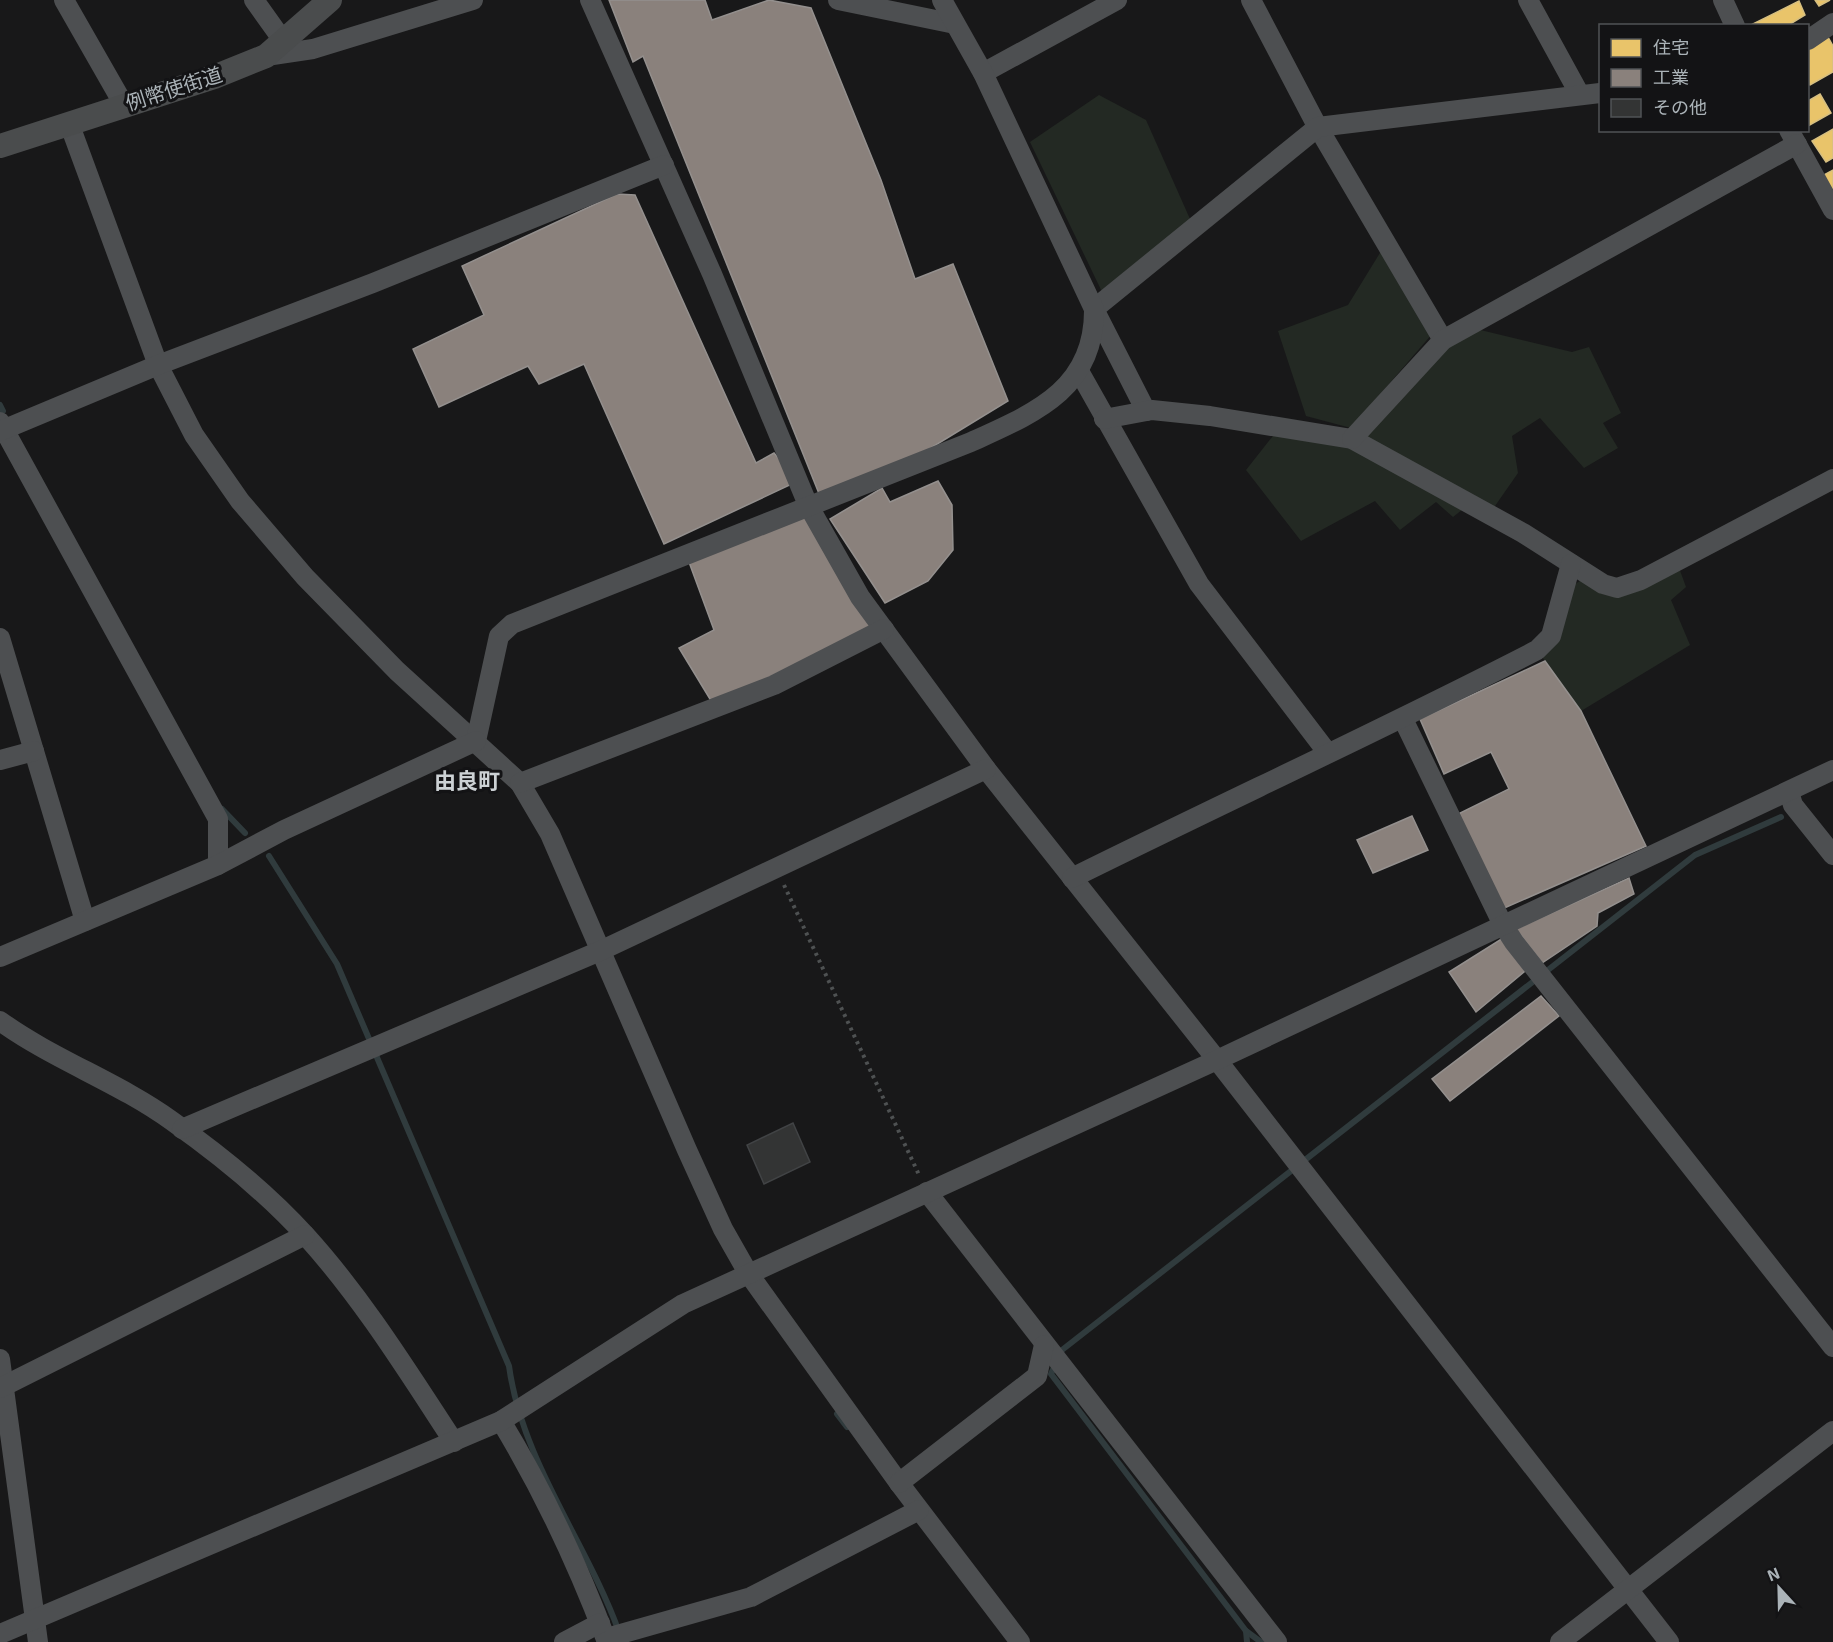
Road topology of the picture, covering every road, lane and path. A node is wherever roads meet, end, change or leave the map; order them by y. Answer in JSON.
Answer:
{"nodes":[{"id":1,"x":64,"y":0,"type":"edge"},
{"id":2,"x":254,"y":0,"type":"edge"},
{"id":3,"x":330,"y":0,"type":"edge"},
{"id":4,"x":473,"y":0,"type":"edge"},
{"id":5,"x":590,"y":0,"type":"edge"},
{"id":6,"x":838,"y":0,"type":"edge"},
{"id":7,"x":942,"y":0,"type":"edge"},
{"id":8,"x":1117,"y":0,"type":"edge"},
{"id":9,"x":1251,"y":0,"type":"edge"},
{"id":10,"x":1528,"y":0,"type":"edge"},
{"id":11,"x":1723,"y":0,"type":"edge"},
{"id":12,"x":1833,"y":23,"type":"edge"},
{"id":13,"x":955,"y":24,"type":"junction"},
{"id":14,"x":1734,"y":24,"type":"edge"},
{"id":15,"x":1809,"y":39,"type":"edge"},
{"id":16,"x":275,"y":49,"type":"junction"},
{"id":17,"x":983,"y":73,"type":"junction"},
{"id":18,"x":1599,"y":93,"type":"edge"},
{"id":19,"x":1580,"y":95,"type":"junction"},
{"id":20,"x":124,"y":105,"type":"junction"},
{"id":21,"x":69,"y":123,"type":"junction"},
{"id":22,"x":1318,"y":127,"type":"junction"},
{"id":23,"x":1793,"y":137,"type":"edge"},
{"id":24,"x":0,"y":146,"type":"edge"},
{"id":25,"x":664,"y":165,"type":"junction"},
{"id":26,"x":1833,"y":210,"type":"edge"},
{"id":27,"x":1094,"y":309,"type":"junction"},
{"id":28,"x":1443,"y":340,"type":"junction"},
{"id":29,"x":158,"y":365,"type":"junction"},
{"id":30,"x":1080,"y":373,"type":"junction"},
{"id":31,"x":1146,"y":411,"type":"junction"},
{"id":32,"x":1104,"y":419,"type":"junction"},
{"id":33,"x":1,"y":428,"type":"edge"},
{"id":34,"x":1352,"y":439,"type":"junction"},
{"id":35,"x":1833,"y":479,"type":"edge"},
{"id":36,"x":808,"y":505,"type":"junction"},
{"id":37,"x":1571,"y":564,"type":"junction"},
{"id":38,"x":884,"y":629,"type":"junction"},
{"id":39,"x":0,"y":638,"type":"edge"},
{"id":40,"x":1403,"y":719,"type":"junction"},
{"id":41,"x":476,"y":741,"type":"junction"},
{"id":42,"x":34,"y":751,"type":"junction"},
{"id":43,"x":1327,"y":752,"type":"junction"},
{"id":44,"x":0,"y":760,"type":"edge"},
{"id":45,"x":986,"y":769,"type":"junction"},
{"id":46,"x":1833,"y":771,"type":"edge"},
{"id":47,"x":520,"y":783,"type":"junction"},
{"id":48,"x":1789,"y":792,"type":"junction"},
{"id":49,"x":1833,"y":855,"type":"edge"},
{"id":50,"x":218,"y":866,"type":"junction"},
{"id":51,"x":776,"y":868,"type":"junction"},
{"id":52,"x":1072,"y":878,"type":"junction"},
{"id":53,"x":85,"y":921,"type":"junction"},
{"id":54,"x":1503,"y":925,"type":"junction"},
{"id":55,"x":600,"y":951,"type":"junction"},
{"id":56,"x":0,"y":957,"type":"edge"},
{"id":57,"x":0,"y":1021,"type":"edge"},
{"id":58,"x":1217,"y":1060,"type":"junction"},
{"id":59,"x":182,"y":1129,"type":"junction"},
{"id":60,"x":927,"y":1192,"type":"junction"},
{"id":61,"x":305,"y":1235,"type":"junction"},
{"id":62,"x":748,"y":1273,"type":"junction"},
{"id":63,"x":1044,"y":1345,"type":"junction"},
{"id":64,"x":1833,"y":1347,"type":"edge"},
{"id":65,"x":0,"y":1359,"type":"edge"},
{"id":66,"x":2,"y":1387,"type":"edge"},
{"id":67,"x":501,"y":1421,"type":"junction"},
{"id":68,"x":1833,"y":1431,"type":"edge"},
{"id":69,"x":454,"y":1442,"type":"junction"},
{"id":70,"x":899,"y":1484,"type":"junction"},
{"id":71,"x":919,"y":1510,"type":"junction"},
{"id":72,"x":1628,"y":1589,"type":"junction"},
{"id":73,"x":34,"y":1618,"type":"junction"},
{"id":74,"x":0,"y":1634,"type":"edge"},
{"id":75,"x":604,"y":1635,"type":"edge"},
{"id":76,"x":39,"y":1642,"type":"edge"},
{"id":77,"x":564,"y":1642,"type":"edge"},
{"id":78,"x":1020,"y":1642,"type":"edge"},
{"id":79,"x":1276,"y":1642,"type":"edge"},
{"id":80,"x":1560,"y":1642,"type":"edge"},
{"id":81,"x":1669,"y":1642,"type":"edge"}],
"edges":[{"from":1,"to":20,"type":"street"},
{"from":2,"to":16,"type":"street"},
{"from":3,"to":16,"type":"main road","name":"例幣使街道"},
{"from":4,"to":16,"type":"street"},
{"from":5,"to":25,"type":"street"},
{"from":6,"to":13,"type":"street"},
{"from":7,"to":13,"type":"street"},
{"from":8,"to":17,"type":"street"},
{"from":9,"to":22,"type":"street"},
{"from":10,"to":19,"type":"street"},
{"from":11,"to":14,"type":"street"},
{"from":12,"to":15,"type":"street"},
{"from":13,"to":17,"type":"street"},
{"from":16,"to":20,"type":"main road","name":"例幣使街道"},
{"from":17,"to":27,"type":"street"},
{"from":18,"to":19,"type":"street"},
{"from":19,"to":22,"type":"street"},
{"from":20,"to":21,"type":"main road","name":"例幣使街道"},
{"from":21,"to":24,"type":"main road","name":"例幣使街道"},
{"from":21,"to":29,"type":"street"},
{"from":22,"to":27,"type":"street"},
{"from":22,"to":28,"type":"street"},
{"from":23,"to":26,"type":"street"},
{"from":23,"to":28,"type":"street"},
{"from":25,"to":29,"type":"street"},
{"from":25,"to":36,"type":"street"},
{"from":27,"to":30,"type":"street"},
{"from":27,"to":31,"type":"street"},
{"from":28,"to":34,"type":"street"},
{"from":29,"to":33,"type":"street"},
{"from":29,"to":41,"type":"street"},
{"from":30,"to":32,"type":"street"},
{"from":30,"to":36,"type":"street"},
{"from":31,"to":32,"type":"street"},
{"from":31,"to":34,"type":"street"},
{"from":32,"to":43,"type":"street"},
{"from":33,"to":50,"type":"street"},
{"from":34,"to":37,"type":"street"},
{"from":35,"to":37,"type":"street"},
{"from":36,"to":38,"type":"street"},
{"from":36,"to":41,"type":"street"},
{"from":37,"to":40,"type":"street"},
{"from":38,"to":45,"type":"street"},
{"from":38,"to":47,"type":"street"},
{"from":39,"to":42,"type":"street"},
{"from":40,"to":43,"type":"street"},
{"from":40,"to":54,"type":"street"},
{"from":41,"to":47,"type":"street"},
{"from":41,"to":50,"type":"street"},
{"from":42,"to":44,"type":"street"},
{"from":42,"to":53,"type":"street"},
{"from":43,"to":52,"type":"street"},
{"from":45,"to":51,"type":"street"},
{"from":45,"to":52,"type":"street"},
{"from":46,"to":48,"type":"street"},
{"from":47,"to":55,"type":"street"},
{"from":48,"to":49,"type":"street"},
{"from":48,"to":54,"type":"street"},
{"from":50,"to":53,"type":"street"},
{"from":51,"to":55,"type":"street"},
{"from":51,"to":60,"type":"path"},
{"from":52,"to":58,"type":"street"},
{"from":53,"to":56,"type":"street"},
{"from":54,"to":58,"type":"street"},
{"from":54,"to":64,"type":"street"},
{"from":55,"to":59,"type":"street"},
{"from":55,"to":62,"type":"street"},
{"from":57,"to":59,"type":"street"},
{"from":58,"to":60,"type":"street"},
{"from":58,"to":72,"type":"street"},
{"from":59,"to":61,"type":"street"},
{"from":60,"to":62,"type":"street"},
{"from":60,"to":63,"type":"street"},
{"from":61,"to":66,"type":"street"},
{"from":61,"to":69,"type":"street"},
{"from":62,"to":67,"type":"street"},
{"from":62,"to":70,"type":"street"},
{"from":63,"to":70,"type":"street"},
{"from":63,"to":79,"type":"street"},
{"from":65,"to":66,"type":"street"},
{"from":66,"to":73,"type":"street"},
{"from":67,"to":69,"type":"street"},
{"from":67,"to":75,"type":"street"},
{"from":68,"to":72,"type":"street"},
{"from":69,"to":73,"type":"street"},
{"from":70,"to":71,"type":"street"},
{"from":71,"to":75,"type":"street"},
{"from":71,"to":78,"type":"street"},
{"from":72,"to":80,"type":"street"},
{"from":72,"to":81,"type":"street"},
{"from":73,"to":74,"type":"street"},
{"from":73,"to":76,"type":"street"},
{"from":75,"to":77,"type":"street"}]}
